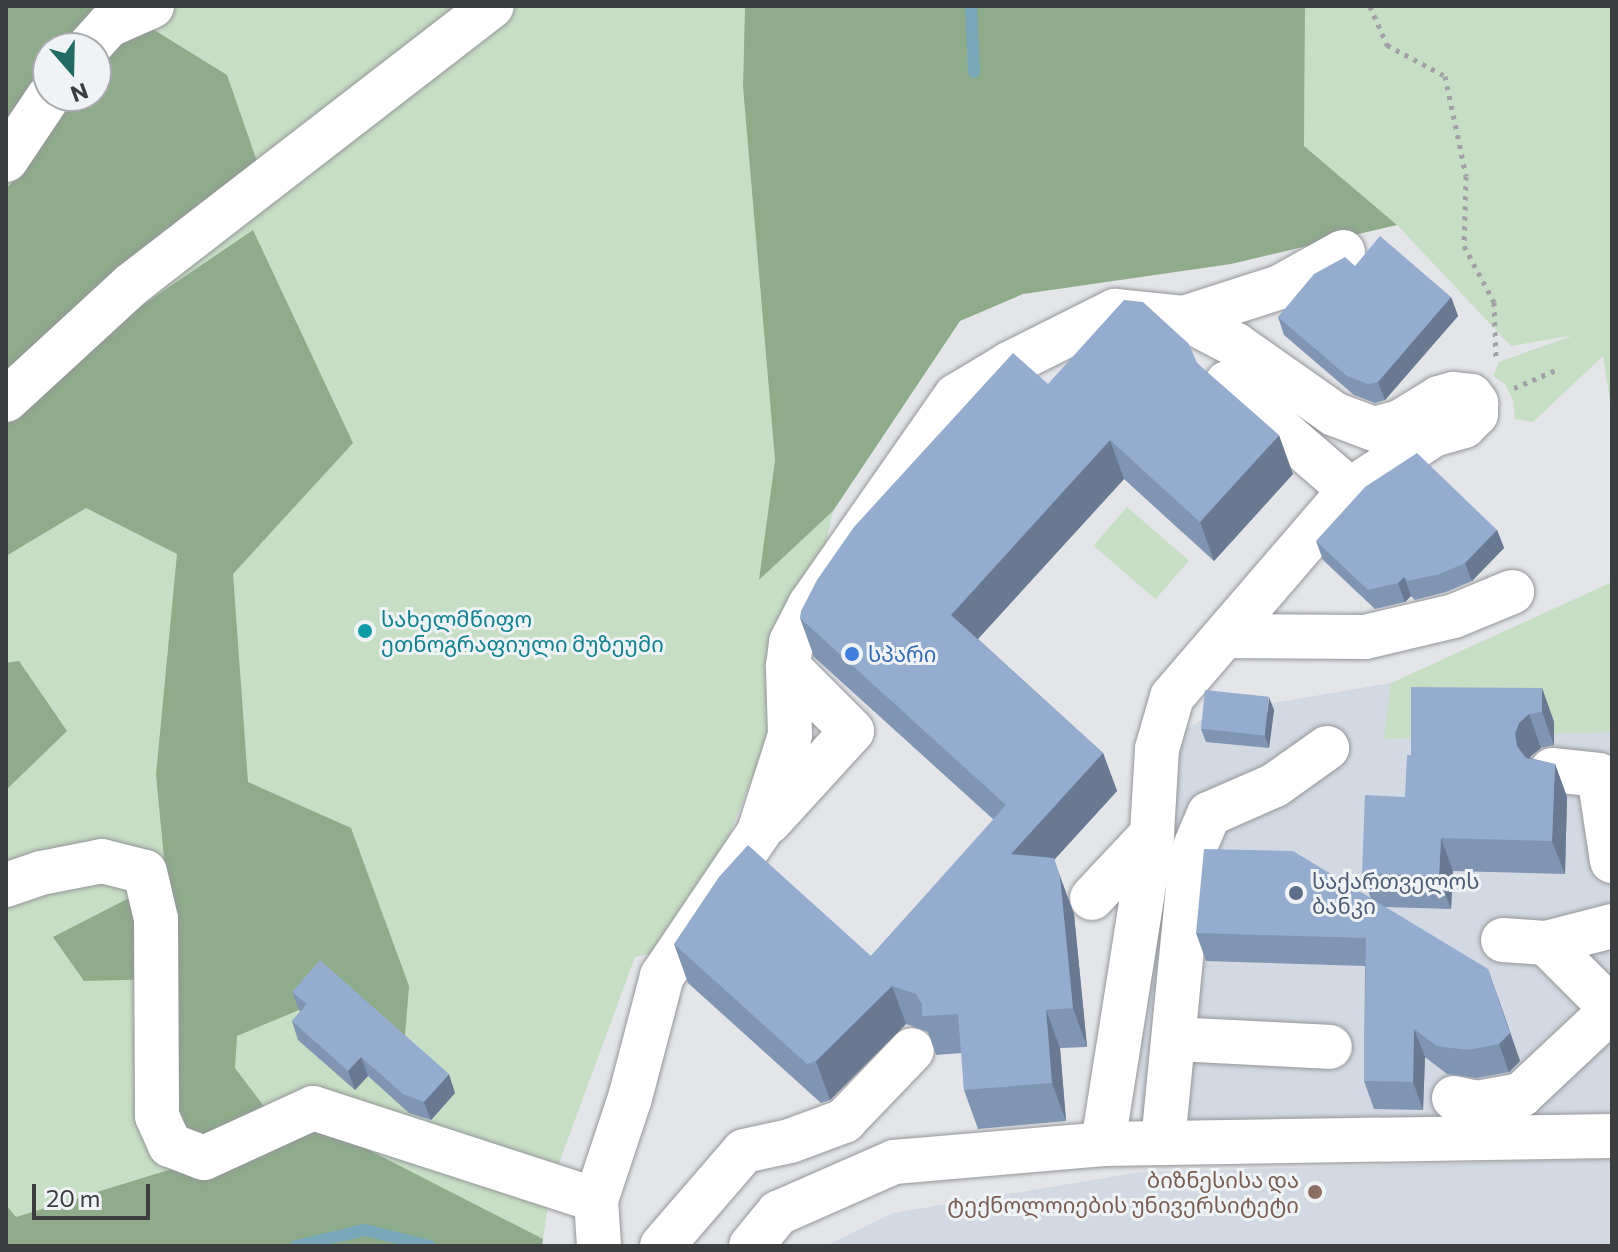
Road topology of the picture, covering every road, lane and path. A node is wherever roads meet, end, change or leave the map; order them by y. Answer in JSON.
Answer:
{"nodes":[{"id":1,"x":152,"y":6,"type":"edge"},
{"id":2,"x":492,"y":6,"type":"edge"},
{"id":3,"x":1370,"y":6,"type":"edge"},
{"id":4,"x":103,"y":32,"type":"edge"},
{"id":5,"x":38,"y":112,"type":"edge"},
{"id":6,"x":6,"y":160,"type":"edge"},
{"id":7,"x":1343,"y":252,"type":"dead end"},
{"id":8,"x":1184,"y":318,"type":"junction"},
{"id":9,"x":1500,"y":369,"type":"dead end"},
{"id":10,"x":1506,"y":379,"type":"dead end"},
{"id":11,"x":1227,"y":383,"type":"dead end"},
{"id":12,"x":1512,"y":388,"type":"dead end"},
{"id":13,"x":6,"y":400,"type":"edge"},
{"id":14,"x":1350,"y":490,"type":"junction"},
{"id":15,"x":1512,"y":592,"type":"dead end"},
{"id":16,"x":1225,"y":636,"type":"junction"},
{"id":17,"x":788,"y":667,"type":"junction"},
{"id":18,"x":1327,"y":748,"type":"dead end"},
{"id":19,"x":1552,"y":770,"type":"edge"},
{"id":20,"x":759,"y":832,"type":"junction"},
{"id":21,"x":1152,"y":834,"type":"junction"},
{"id":22,"x":1612,"y":861,"type":"edge"},
{"id":23,"x":6,"y":885,"type":"edge"},
{"id":24,"x":1092,"y":898,"type":"dead end"},
{"id":25,"x":1612,"y":926,"type":"edge"},
{"id":26,"x":1503,"y":940,"type":"dead end"},
{"id":27,"x":1546,"y":943,"type":"junction"},
{"id":28,"x":1608,"y":1007,"type":"edge"},
{"id":29,"x":1174,"y":1039,"type":"junction"},
{"id":30,"x":1330,"y":1047,"type":"dead end"},
{"id":31,"x":912,"y":1050,"type":"edge"},
{"id":32,"x":1454,"y":1098,"type":"dead end"},
{"id":33,"x":1612,"y":1136,"type":"edge"},
{"id":34,"x":1163,"y":1142,"type":"junction"},
{"id":35,"x":1103,"y":1144,"type":"junction"},
{"id":36,"x":596,"y":1200,"type":"junction"},
{"id":37,"x":599,"y":1246,"type":"edge"},
{"id":38,"x":662,"y":1246,"type":"edge"},
{"id":39,"x":751,"y":1246,"type":"edge"}],
"edges":[{"from":1,"to":4,"type":"street"},
{"from":2,"to":13,"type":"street"},
{"from":3,"to":9,"type":"path"},
{"from":5,"to":6,"type":"street"},
{"from":7,"to":8,"type":"street"},
{"from":8,"to":14,"type":"street"},
{"from":8,"to":17,"type":"street"},
{"from":10,"to":12,"type":"path"},
{"from":11,"to":14,"type":"street"},
{"from":14,"to":16,"type":"street"},
{"from":15,"to":16,"type":"street"},
{"from":16,"to":21,"type":"street"},
{"from":17,"to":20,"type":"street"},
{"from":17,"to":20,"type":"street"},
{"from":18,"to":29,"type":"street"},
{"from":19,"to":22,"type":"street"},
{"from":20,"to":36,"type":"street"},
{"from":21,"to":24,"type":"street"},
{"from":21,"to":35,"type":"street"},
{"from":23,"to":36,"type":"street"},
{"from":25,"to":27,"type":"street"},
{"from":26,"to":27,"type":"street"},
{"from":27,"to":28,"type":"street"},
{"from":28,"to":32,"type":"street"},
{"from":29,"to":30,"type":"street"},
{"from":29,"to":34,"type":"street"},
{"from":31,"to":38,"type":"street"},
{"from":33,"to":34,"type":"street"},
{"from":34,"to":35,"type":"street"},
{"from":35,"to":39,"type":"street"},
{"from":36,"to":37,"type":"street"}]}
